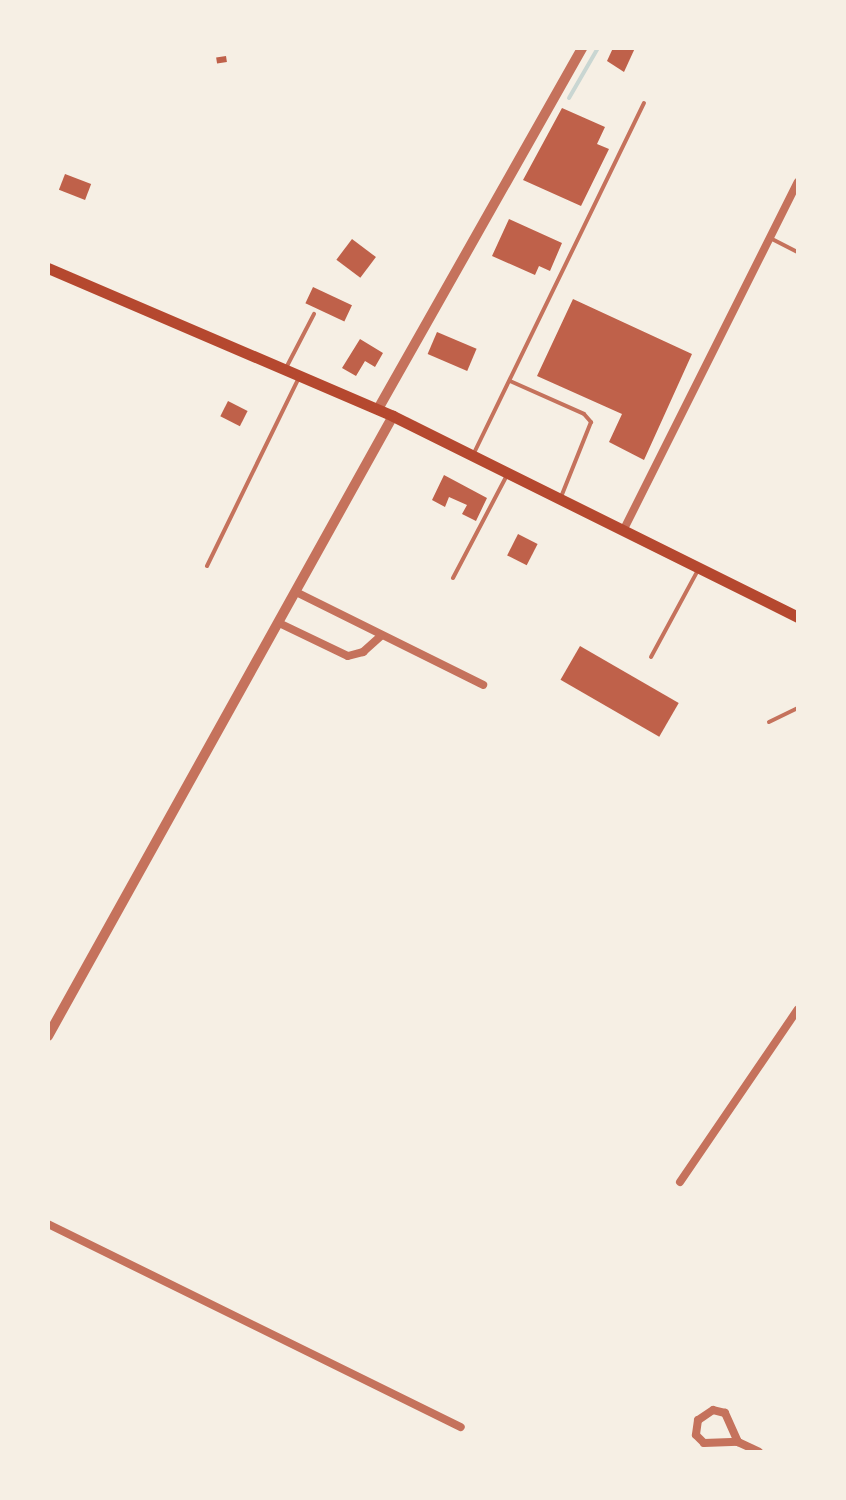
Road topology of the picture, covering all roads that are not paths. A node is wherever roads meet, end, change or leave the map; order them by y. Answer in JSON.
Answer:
{"nodes":[{"id":1,"x":582,"y":48,"type":"edge"},
{"id":2,"x":644,"y":103,"type":"dead end"},
{"id":3,"x":798,"y":182,"type":"edge"},
{"id":4,"x":770,"y":238,"type":"junction"},
{"id":5,"x":798,"y":252,"type":"edge"},
{"id":6,"x":48,"y":268,"type":"edge"},
{"id":7,"x":314,"y":314,"type":"dead end"},
{"id":8,"x":286,"y":368,"type":"junction"},
{"id":9,"x":300,"y":374,"type":"junction"},
{"id":10,"x":510,"y":381,"type":"junction"},
{"id":11,"x":378,"y":409,"type":"junction"},
{"id":12,"x":393,"y":416,"type":"junction"},
{"id":13,"x":473,"y":455,"type":"junction"},
{"id":14,"x":508,"y":473,"type":"junction"},
{"id":15,"x":561,"y":497,"type":"junction"},
{"id":16,"x":624,"y":529,"type":"junction"},
{"id":17,"x":207,"y":566,"type":"dead end"},
{"id":18,"x":700,"y":568,"type":"junction"},
{"id":19,"x":453,"y":578,"type":"dead end"},
{"id":20,"x":296,"y":592,"type":"junction"},
{"id":21,"x":798,"y":617,"type":"edge"},
{"id":22,"x":279,"y":623,"type":"junction"},
{"id":23,"x":381,"y":636,"type":"junction"},
{"id":24,"x":651,"y":657,"type":"dead end"},
{"id":25,"x":483,"y":685,"type":"dead end"},
{"id":26,"x":798,"y":708,"type":"edge"},
{"id":27,"x":769,"y":722,"type":"dead end"},
{"id":28,"x":798,"y":1009,"type":"edge"},
{"id":29,"x":48,"y":1036,"type":"edge"},
{"id":30,"x":680,"y":1182,"type":"dead end"},
{"id":31,"x":48,"y":1224,"type":"edge"},
{"id":32,"x":461,"y":1427,"type":"dead end"},
{"id":33,"x":738,"y":1442,"type":"junction"},
{"id":34,"x":759,"y":1452,"type":"edge"}],
"edges":[{"from":1,"to":11,"type":"street"},
{"from":2,"to":10,"type":"lane"},
{"from":3,"to":4,"type":"street"},
{"from":4,"to":5,"type":"lane"},
{"from":4,"to":16,"type":"street"},
{"from":6,"to":8,"type":"main road"},
{"from":7,"to":8,"type":"lane"},
{"from":8,"to":9,"type":"main road"},
{"from":9,"to":11,"type":"main road"},
{"from":9,"to":17,"type":"lane"},
{"from":10,"to":13,"type":"lane"},
{"from":10,"to":15,"type":"lane"},
{"from":11,"to":12,"type":"main road"},
{"from":12,"to":13,"type":"main road"},
{"from":12,"to":20,"type":"street"},
{"from":13,"to":14,"type":"main road"},
{"from":14,"to":15,"type":"main road"},
{"from":14,"to":19,"type":"lane"},
{"from":15,"to":16,"type":"main road"},
{"from":16,"to":18,"type":"main road"},
{"from":18,"to":21,"type":"main road"},
{"from":18,"to":24,"type":"lane"},
{"from":20,"to":22,"type":"street"},
{"from":20,"to":23,"type":"street"},
{"from":22,"to":23,"type":"street"},
{"from":22,"to":29,"type":"street"},
{"from":23,"to":25,"type":"street"},
{"from":26,"to":27,"type":"lane"},
{"from":28,"to":30,"type":"street"},
{"from":31,"to":32,"type":"street"},
{"from":33,"to":33,"type":"street"},
{"from":33,"to":34,"type":"street"}]}
